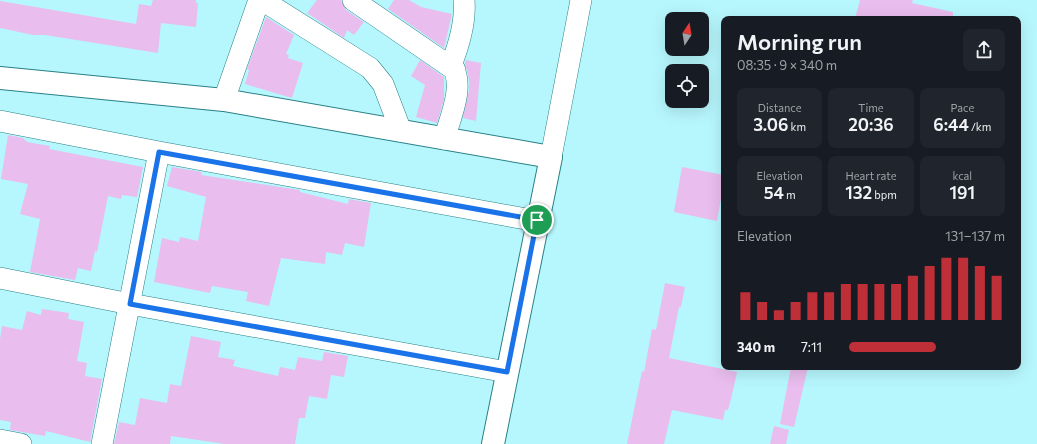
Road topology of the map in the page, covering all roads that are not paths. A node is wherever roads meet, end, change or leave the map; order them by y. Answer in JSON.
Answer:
{"nodes":[{"id":1,"x":261,"y":0,"type":"edge"},
{"id":2,"x":353,"y":0,"type":"edge"},
{"id":3,"x":464,"y":0,"type":"edge"},
{"id":4,"x":581,"y":0,"type":"edge"},
{"id":5,"x":455,"y":70,"type":"junction"},
{"id":6,"x":0,"y":78,"type":"edge"},
{"id":7,"x":224,"y":100,"type":"junction"},
{"id":8,"x":0,"y":121,"type":"edge"},
{"id":9,"x":401,"y":131,"type":"junction"},
{"id":10,"x":444,"y":139,"type":"junction"},
{"id":11,"x":159,"y":152,"type":"junction"},
{"id":12,"x":550,"y":157,"type":"junction"},
{"id":13,"x":537,"y":220,"type":"junction"},
{"id":14,"x":0,"y":278,"type":"edge"},
{"id":15,"x":130,"y":304,"type":"junction"},
{"id":16,"x":507,"y":372,"type":"junction"},
{"id":17,"x":0,"y":440,"type":"edge"},
{"id":18,"x":21,"y":444,"type":"edge"},
{"id":19,"x":102,"y":444,"type":"edge"},
{"id":20,"x":493,"y":444,"type":"edge"}],
"edges":[{"from":1,"to":7,"type":"street"},
{"from":1,"to":9,"type":"street"},
{"from":2,"to":5,"type":"street"},
{"from":3,"to":5,"type":"street"},
{"from":4,"to":12,"type":"street"},
{"from":5,"to":10,"type":"street"},
{"from":6,"to":7,"type":"street"},
{"from":7,"to":9,"type":"street"},
{"from":8,"to":11,"type":"street"},
{"from":9,"to":10,"type":"street"},
{"from":10,"to":12,"type":"street"},
{"from":11,"to":13,"type":"street"},
{"from":11,"to":15,"type":"street"},
{"from":12,"to":13,"type":"street"},
{"from":13,"to":16,"type":"street"},
{"from":14,"to":15,"type":"street"},
{"from":15,"to":16,"type":"street"},
{"from":15,"to":19,"type":"street"},
{"from":16,"to":20,"type":"street"},
{"from":17,"to":18,"type":"street"}]}
